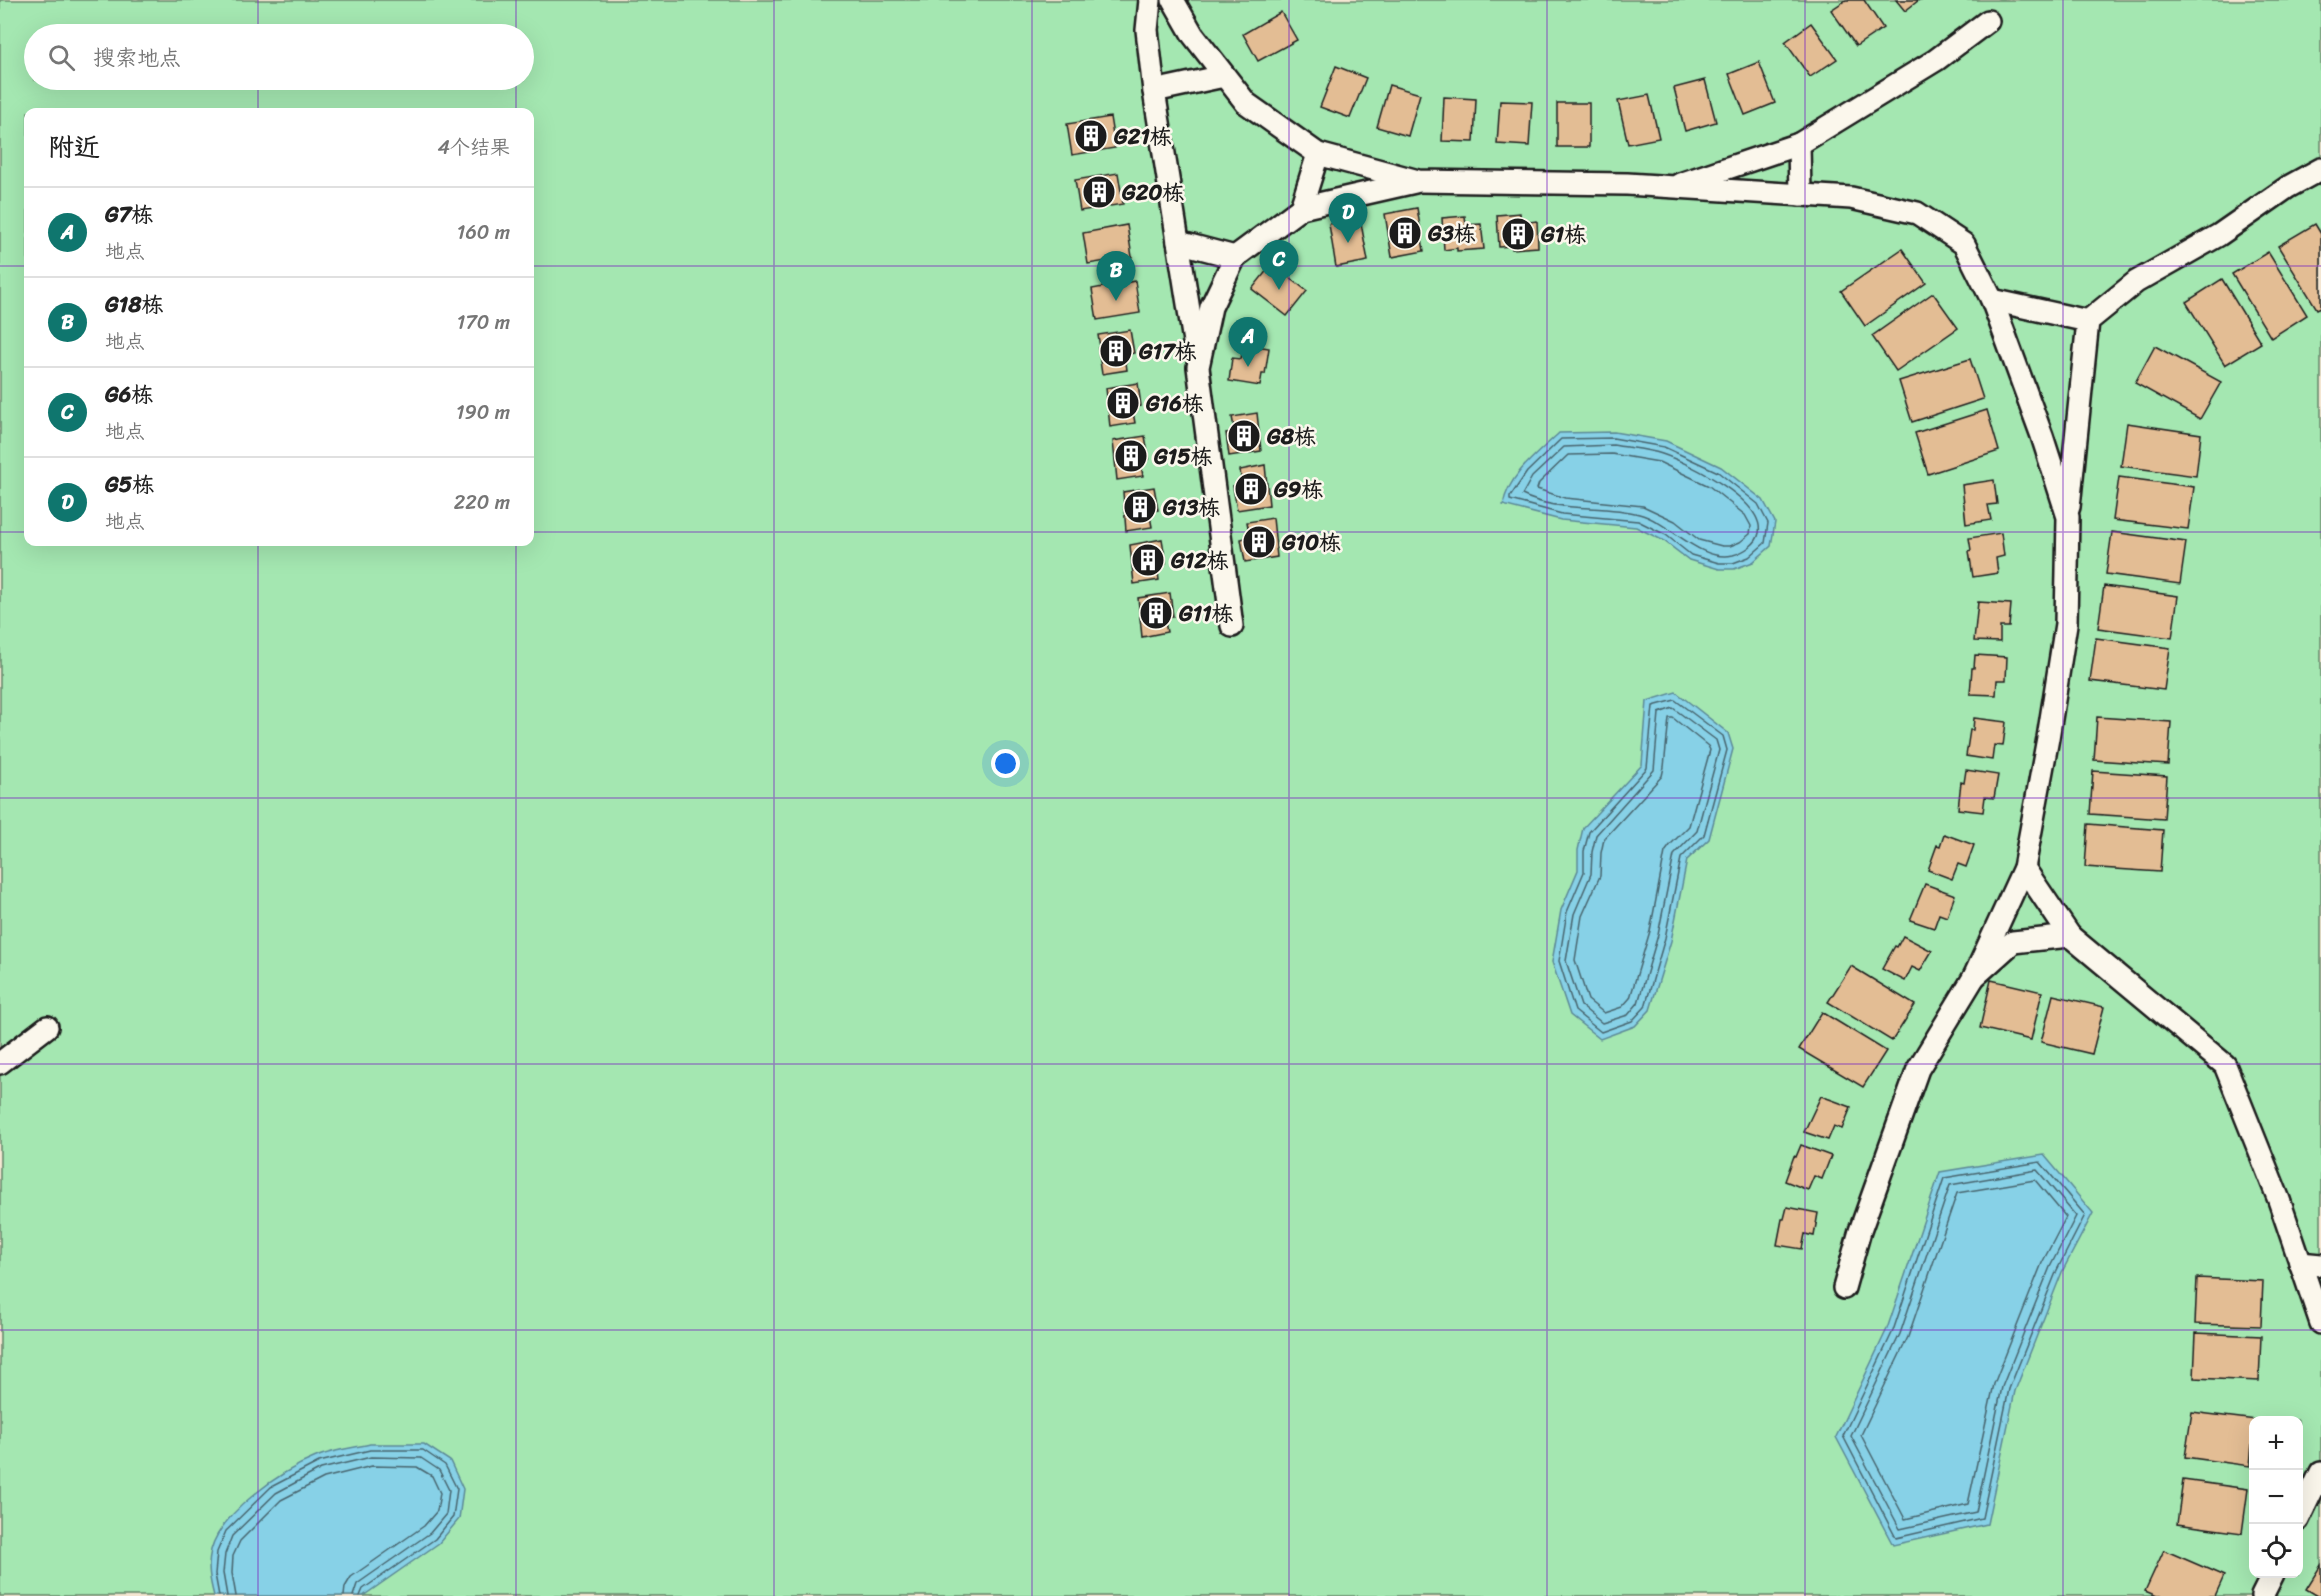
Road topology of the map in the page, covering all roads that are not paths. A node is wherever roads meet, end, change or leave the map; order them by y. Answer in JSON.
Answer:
{"nodes":[{"id":1,"x":1150,"y":0,"type":"edge"},
{"id":2,"x":1173,"y":0,"type":"edge"},
{"id":3,"x":1988,"y":21,"type":"dead end"},
{"id":4,"x":1224,"y":76,"type":"junction"},
{"id":5,"x":1154,"y":91,"type":"junction"},
{"id":6,"x":1799,"y":144,"type":"junction"},
{"id":7,"x":1318,"y":154,"type":"junction"},
{"id":8,"x":2321,"y":170,"type":"edge"},
{"id":9,"x":1418,"y":181,"type":"junction"},
{"id":10,"x":1671,"y":187,"type":"junction"},
{"id":11,"x":1800,"y":195,"type":"junction"},
{"id":12,"x":1301,"y":208,"type":"junction"},
{"id":13,"x":1178,"y":242,"type":"junction"},
{"id":14,"x":1235,"y":257,"type":"junction"},
{"id":15,"x":1992,"y":300,"type":"junction"},
{"id":16,"x":2088,"y":321,"type":"junction"},
{"id":17,"x":1198,"y":367,"type":"junction"},
{"id":18,"x":2068,"y":516,"type":"junction"},
{"id":19,"x":1232,"y":626,"type":"dead end"},
{"id":20,"x":2024,"y":868,"type":"junction"},
{"id":21,"x":2070,"y":936,"type":"junction"},
{"id":22,"x":1974,"y":977,"type":"junction"},
{"id":23,"x":46,"y":1027,"type":"dead end"},
{"id":24,"x":0,"y":1063,"type":"edge"},
{"id":25,"x":2311,"y":1264,"type":"edge"},
{"id":26,"x":1844,"y":1288,"type":"dead end"},
{"id":27,"x":2321,"y":1323,"type":"edge"},
{"id":28,"x":2321,"y":1472,"type":"edge"},
{"id":29,"x":2303,"y":1510,"type":"edge"},
{"id":30,"x":2271,"y":1578,"type":"edge"},
{"id":31,"x":2262,"y":1596,"type":"edge"}],
"edges":[{"from":1,"to":5,"type":"street"},
{"from":2,"to":4,"type":"street"},
{"from":3,"to":6,"type":"street"},
{"from":4,"to":5,"type":"street"},
{"from":4,"to":7,"type":"street"},
{"from":5,"to":13,"type":"street"},
{"from":6,"to":10,"type":"street"},
{"from":6,"to":11,"type":"street"},
{"from":7,"to":9,"type":"street"},
{"from":7,"to":12,"type":"street"},
{"from":8,"to":16,"type":"street"},
{"from":9,"to":10,"type":"street"},
{"from":9,"to":12,"type":"street"},
{"from":10,"to":11,"type":"street"},
{"from":11,"to":15,"type":"street"},
{"from":12,"to":14,"type":"street"},
{"from":13,"to":14,"type":"street"},
{"from":13,"to":17,"type":"street"},
{"from":14,"to":17,"type":"street"},
{"from":15,"to":16,"type":"street"},
{"from":15,"to":18,"type":"street"},
{"from":16,"to":18,"type":"street"},
{"from":17,"to":19,"type":"street"},
{"from":18,"to":20,"type":"street"},
{"from":20,"to":21,"type":"street"},
{"from":20,"to":22,"type":"street"},
{"from":21,"to":22,"type":"street"},
{"from":21,"to":25,"type":"street"},
{"from":22,"to":26,"type":"street"},
{"from":23,"to":24,"type":"street"},
{"from":25,"to":27,"type":"street"},
{"from":28,"to":29,"type":"street"},
{"from":30,"to":31,"type":"street"}]}
